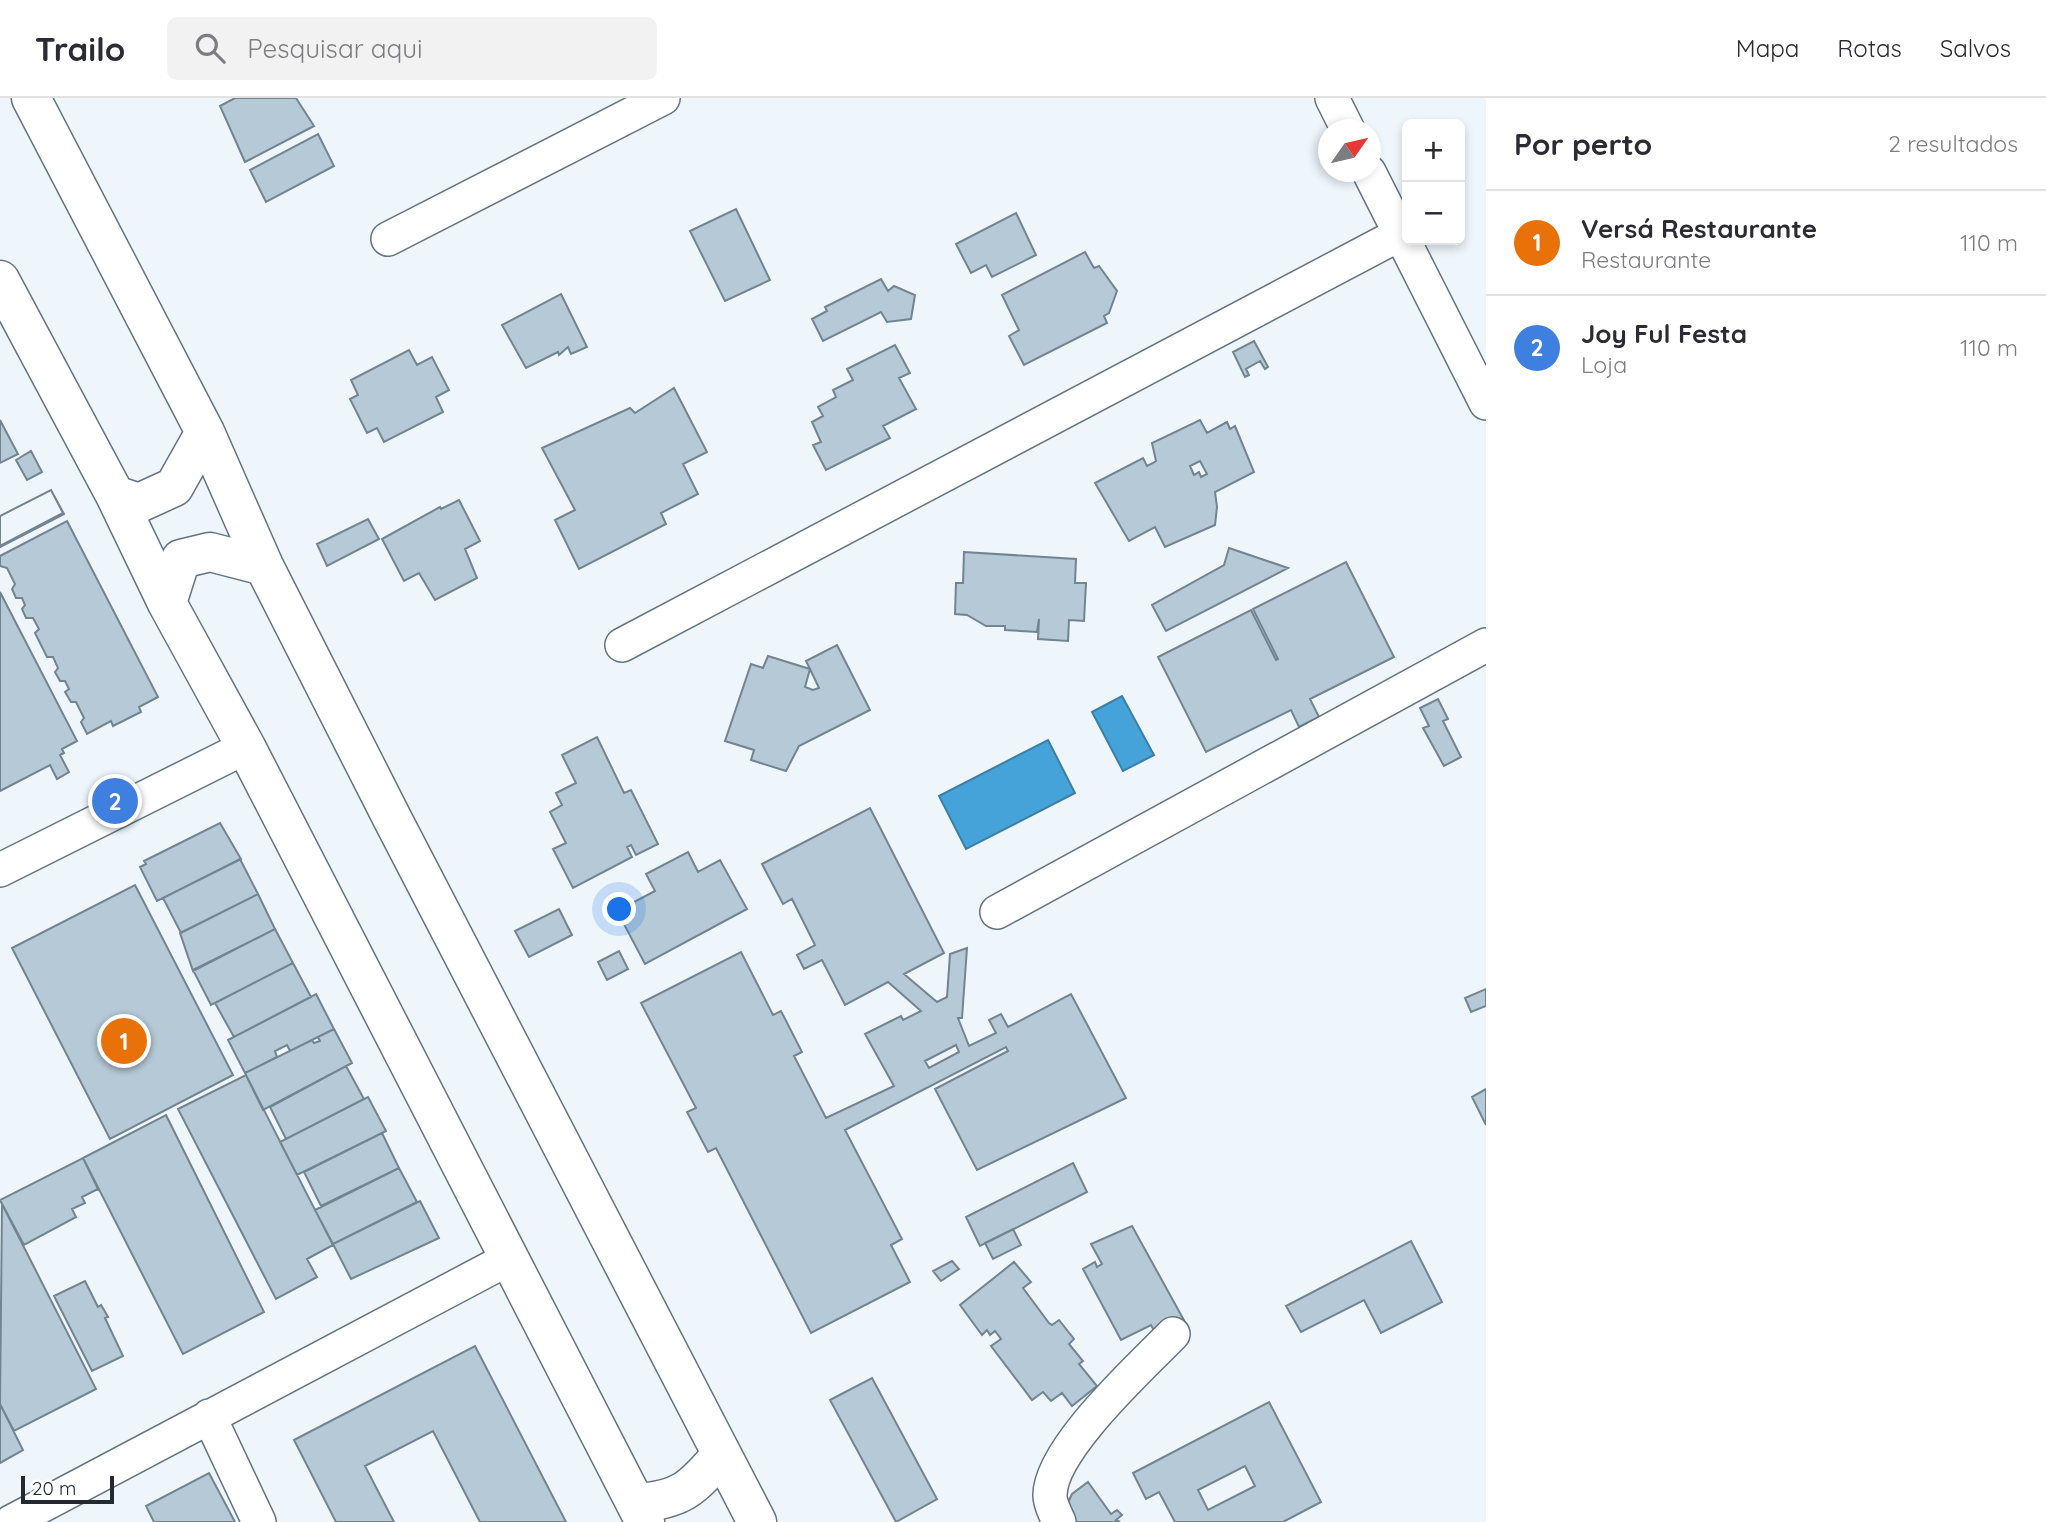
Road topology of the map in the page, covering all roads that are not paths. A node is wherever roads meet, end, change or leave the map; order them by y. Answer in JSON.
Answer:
{"nodes":[{"id":1,"x":31,"y":98,"type":"edge"},
{"id":2,"x":663,"y":98,"type":"edge"},
{"id":3,"x":1332,"y":98,"type":"edge"},
{"id":4,"x":1342,"y":119,"type":"edge"},
{"id":5,"x":1374,"y":182,"type":"edge"},
{"id":6,"x":1400,"y":234,"type":"junction"},
{"id":7,"x":388,"y":239,"type":"dead end"},
{"id":8,"x":0,"y":280,"type":"edge"},
{"id":9,"x":1486,"y":403,"type":"edge"},
{"id":10,"x":205,"y":432,"type":"junction"},
{"id":11,"x":115,"y":495,"type":"junction"},
{"id":12,"x":264,"y":566,"type":"junction"},
{"id":13,"x":167,"y":603,"type":"junction"},
{"id":14,"x":622,"y":645,"type":"dead end"},
{"id":15,"x":1486,"y":645,"type":"edge"},
{"id":16,"x":246,"y":747,"type":"junction"},
{"id":17,"x":0,"y":870,"type":"edge"},
{"id":18,"x":998,"y":912,"type":"dead end"},
{"id":19,"x":510,"y":1258,"type":"junction"},
{"id":20,"x":1173,"y":1334,"type":"dead end"},
{"id":21,"x":209,"y":1416,"type":"junction"},
{"id":22,"x":721,"y":1455,"type":"junction"},
{"id":23,"x":641,"y":1512,"type":"edge"},
{"id":24,"x":11,"y":1522,"type":"edge"},
{"id":25,"x":259,"y":1522,"type":"edge"},
{"id":26,"x":757,"y":1522,"type":"edge"},
{"id":27,"x":1059,"y":1522,"type":"edge"}],
"edges":[{"from":1,"to":10,"type":"main road"},
{"from":2,"to":7,"type":"street"},
{"from":3,"to":4,"type":"street"},
{"from":5,"to":6,"type":"street"},
{"from":6,"to":9,"type":"street"},
{"from":6,"to":14,"type":"street"},
{"from":8,"to":11,"type":"main road"},
{"from":10,"to":11,"type":"main road"},
{"from":10,"to":12,"type":"main road"},
{"from":11,"to":13,"type":"main road"},
{"from":12,"to":13,"type":"main road"},
{"from":12,"to":22,"type":"main road"},
{"from":13,"to":16,"type":"main road"},
{"from":15,"to":18,"type":"street"},
{"from":16,"to":17,"type":"street"},
{"from":16,"to":19,"type":"main road"},
{"from":19,"to":21,"type":"street"},
{"from":19,"to":23,"type":"main road"},
{"from":20,"to":27,"type":"street"},
{"from":21,"to":24,"type":"street"},
{"from":21,"to":25,"type":"street"},
{"from":22,"to":23,"type":"main road"},
{"from":22,"to":26,"type":"main road"}]}
